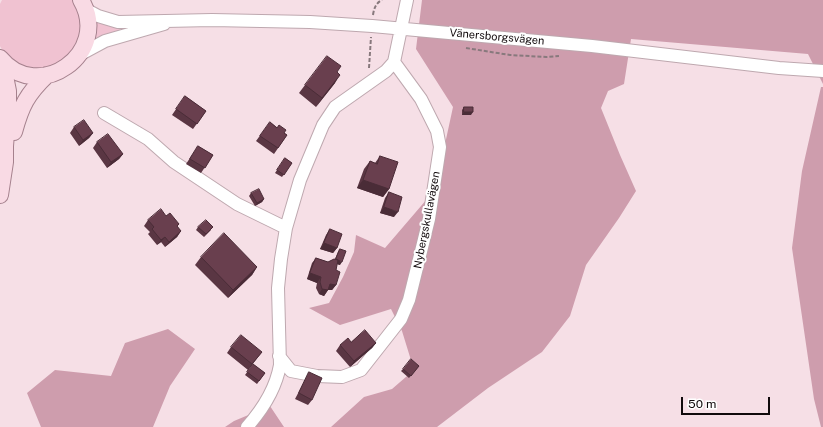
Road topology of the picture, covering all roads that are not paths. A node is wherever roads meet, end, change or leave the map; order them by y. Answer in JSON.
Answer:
{"nodes":[{"id":1,"x":407,"y":0,"type":"edge"},
{"id":2,"x":83,"y":4,"type":"edge"},
{"id":3,"x":170,"y":22,"type":"junction"},
{"id":4,"x":401,"y":28,"type":"junction"},
{"id":5,"x":79,"y":55,"type":"junction"},
{"id":6,"x":1,"y":60,"type":"edge"},
{"id":7,"x":394,"y":62,"type":"junction"},
{"id":8,"x":823,"y":71,"type":"edge"},
{"id":9,"x":47,"y":75,"type":"junction"},
{"id":10,"x":104,"y":113,"type":"dead end"},
{"id":11,"x":5,"y":162,"type":"junction"},
{"id":12,"x":0,"y":196,"type":"edge"},
{"id":13,"x":286,"y":228,"type":"junction"},
{"id":14,"x":279,"y":356,"type":"junction"},
{"id":15,"x":247,"y":427,"type":"edge"}],
"edges":[{"from":1,"to":4,"type":"street"},
{"from":2,"to":3,"type":"street","name":"Vänersborgsvägen"},
{"from":2,"to":5,"type":"main road"},
{"from":3,"to":4,"type":"street","name":"Vänersborgsvägen"},
{"from":3,"to":5,"type":"street","name":"Vänersborgsvägen"},
{"from":4,"to":7,"type":"street"},
{"from":4,"to":8,"type":"street","name":"Vänersborgsvägen"},
{"from":5,"to":9,"type":"main road","name":"Vänersborgsvägen"},
{"from":6,"to":9,"type":"main road","name":"Vänersborgsvägen"},
{"from":6,"to":11,"type":"main road"},
{"from":7,"to":13,"type":"street"},
{"from":7,"to":14,"type":"street","name":"Nybergskullavägen"},
{"from":9,"to":11,"type":"main road"},
{"from":10,"to":13,"type":"street"},
{"from":11,"to":12,"type":"main road"},
{"from":13,"to":14,"type":"street"},
{"from":14,"to":15,"type":"street"}]}
